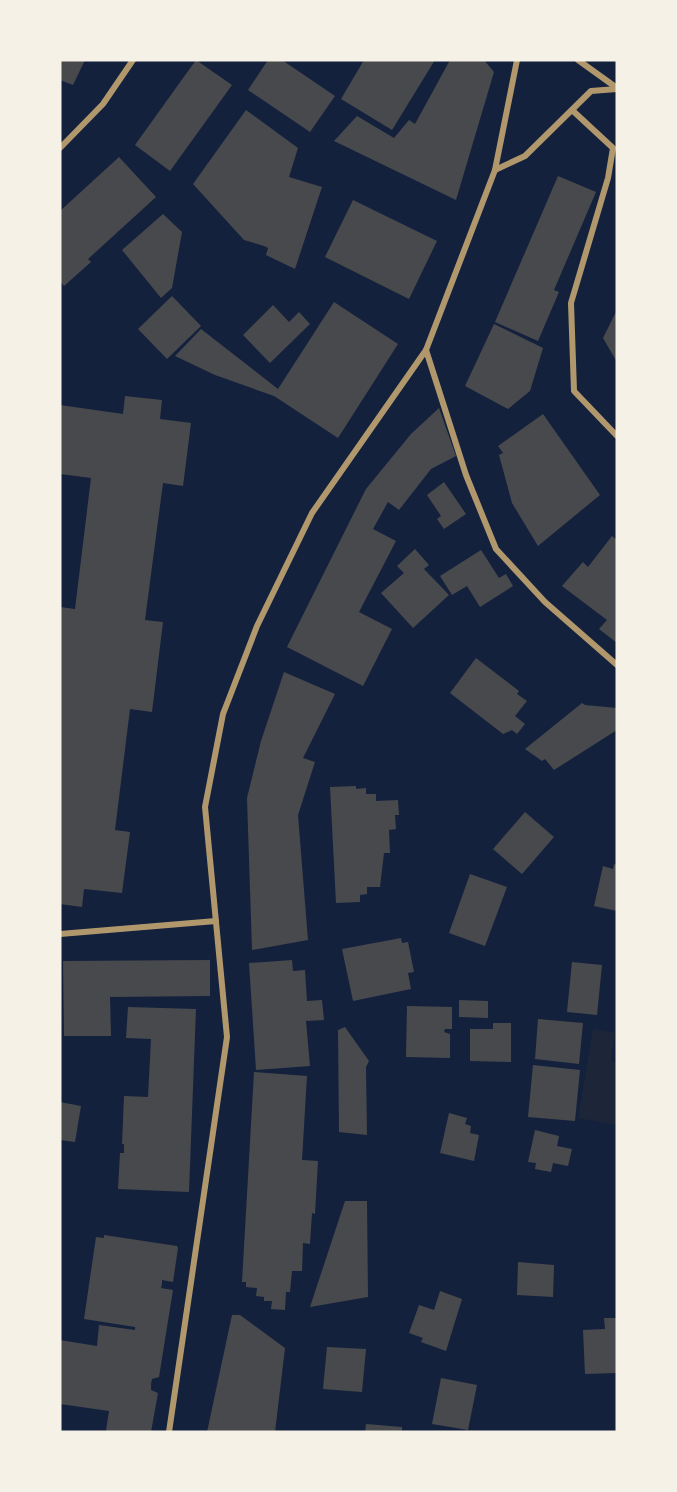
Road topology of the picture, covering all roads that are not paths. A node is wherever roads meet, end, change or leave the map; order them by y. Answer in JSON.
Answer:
{"nodes":[{"id":1,"x":133,"y":60,"type":"edge"},
{"id":2,"x":516,"y":60,"type":"edge"},
{"id":3,"x":578,"y":60,"type":"edge"},
{"id":4,"x":617,"y":89,"type":"edge"},
{"id":5,"x":572,"y":110,"type":"junction"},
{"id":6,"x":60,"y":148,"type":"edge"},
{"id":7,"x":495,"y":170,"type":"junction"},
{"id":8,"x":426,"y":350,"type":"junction"},
{"id":9,"x":617,"y":435,"type":"edge"},
{"id":10,"x":617,"y":665,"type":"edge"},
{"id":11,"x":216,"y":921,"type":"junction"},
{"id":12,"x":60,"y":934,"type":"edge"},
{"id":13,"x":169,"y":1432,"type":"edge"}],
"edges":[{"from":1,"to":6,"type":"street"},
{"from":2,"to":7,"type":"street"},
{"from":3,"to":4,"type":"street"},
{"from":4,"to":5,"type":"street"},
{"from":5,"to":7,"type":"street"},
{"from":5,"to":9,"type":"street"},
{"from":7,"to":8,"type":"street"},
{"from":8,"to":10,"type":"street"},
{"from":8,"to":11,"type":"street"},
{"from":11,"to":12,"type":"street"},
{"from":11,"to":13,"type":"street"}]}
